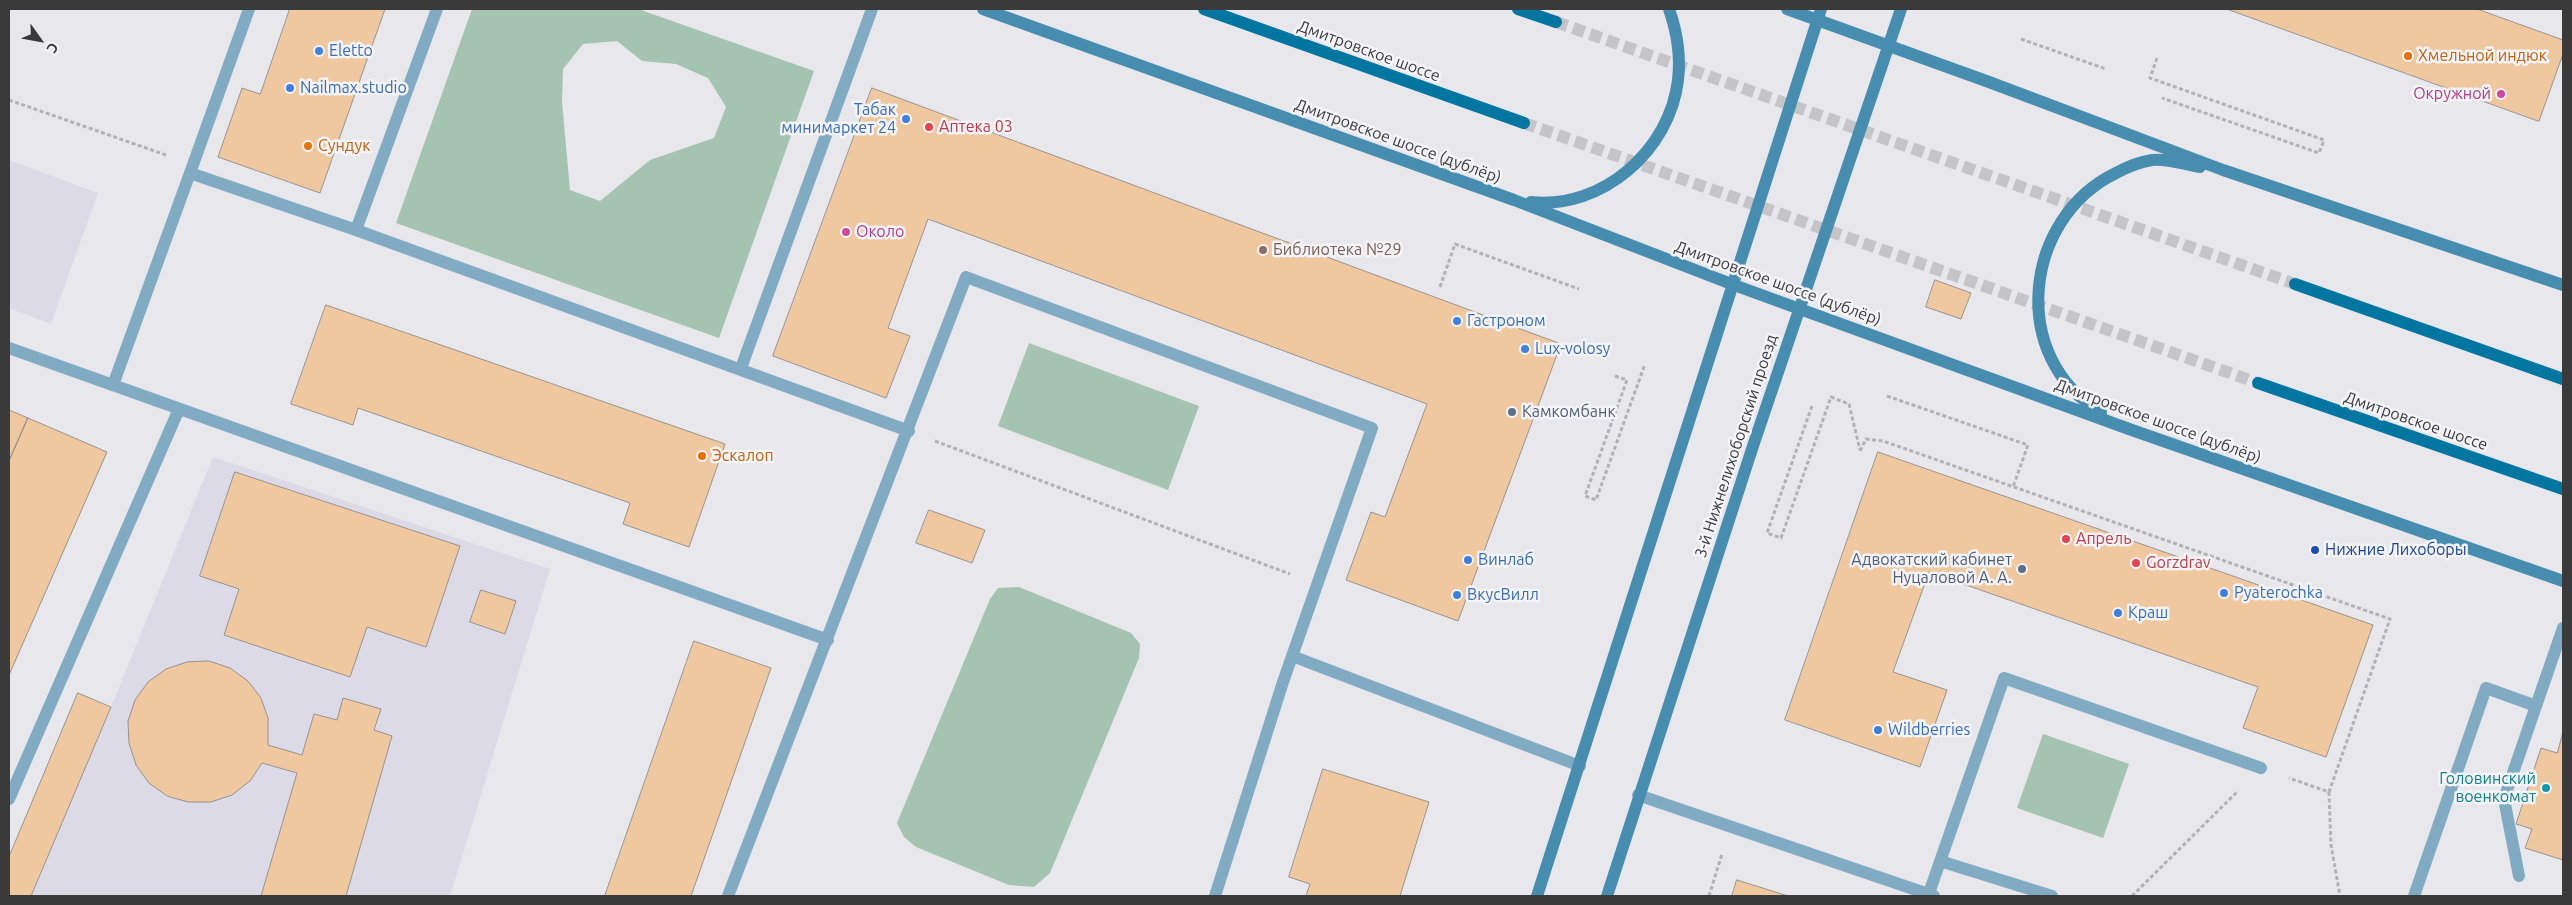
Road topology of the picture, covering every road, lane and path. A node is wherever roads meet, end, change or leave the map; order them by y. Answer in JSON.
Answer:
{"nodes":[{"id":1,"x":249,"y":9,"type":"edge"},
{"id":2,"x":437,"y":9,"type":"edge"},
{"id":3,"x":872,"y":9,"type":"edge"},
{"id":4,"x":983,"y":9,"type":"edge"},
{"id":5,"x":1204,"y":9,"type":"edge"},
{"id":6,"x":1518,"y":9,"type":"edge"},
{"id":7,"x":1669,"y":9,"type":"edge"},
{"id":8,"x":1787,"y":9,"type":"edge"},
{"id":9,"x":1901,"y":9,"type":"edge"},
{"id":10,"x":1819,"y":14,"type":"edge"},
{"id":11,"x":1556,"y":22,"type":"tunnel mouth"},
{"id":12,"x":2021,"y":39,"type":"dead end"},
{"id":13,"x":1889,"y":44,"type":"junction"},
{"id":14,"x":2157,"y":58,"type":"dead end"},
{"id":15,"x":2106,"y":69,"type":"dead end"},
{"id":16,"x":2162,"y":98,"type":"dead end"},
{"id":17,"x":9,"y":100,"type":"edge"},
{"id":18,"x":1524,"y":123,"type":"tunnel mouth"},
{"id":19,"x":192,"y":168,"type":"junction"},
{"id":20,"x":2223,"y":170,"type":"junction"},
{"id":21,"x":1514,"y":200,"type":"junction"},
{"id":22,"x":356,"y":230,"type":"junction"},
{"id":23,"x":2295,"y":284,"type":"tunnel mouth"},
{"id":24,"x":1734,"y":285,"type":"junction"},
{"id":25,"x":2563,"y":286,"type":"edge"},
{"id":26,"x":1440,"y":287,"type":"dead end"},
{"id":27,"x":1579,"y":288,"type":"dead end"},
{"id":28,"x":1798,"y":308,"type":"junction"},
{"id":29,"x":9,"y":348,"type":"edge"},
{"id":30,"x":1645,"y":364,"type":"dead end"},
{"id":31,"x":741,"y":368,"type":"junction"},
{"id":32,"x":1615,"y":376,"type":"dead end"},
{"id":33,"x":2563,"y":379,"type":"edge"},
{"id":34,"x":2258,"y":383,"type":"tunnel mouth"},
{"id":35,"x":113,"y":385,"type":"junction"},
{"id":36,"x":1887,"y":396,"type":"dead end"},
{"id":37,"x":1812,"y":406,"type":"dead end"},
{"id":38,"x":179,"y":409,"type":"junction"},
{"id":39,"x":2129,"y":428,"type":"junction"},
{"id":40,"x":909,"y":431,"type":"junction"},
{"id":41,"x":2013,"y":486,"type":"junction"},
{"id":42,"x":2563,"y":490,"type":"edge"},
{"id":43,"x":2563,"y":581,"type":"edge"},
{"id":44,"x":1316,"y":584,"type":"junction"},
{"id":45,"x":2563,"y":628,"type":"edge"},
{"id":46,"x":828,"y":640,"type":"junction"},
{"id":47,"x":1292,"y":656,"type":"junction"},
{"id":48,"x":2536,"y":706,"type":"junction"},
{"id":49,"x":1580,"y":766,"type":"junction"},
{"id":50,"x":2261,"y":768,"type":"junction"},
{"id":51,"x":2329,"y":792,"type":"junction"},
{"id":52,"x":1638,"y":795,"type":"junction"},
{"id":53,"x":9,"y":800,"type":"edge"},
{"id":54,"x":1731,"y":826,"type":"junction"},
{"id":55,"x":1940,"y":861,"type":"junction"},
{"id":56,"x":2519,"y":876,"type":"dead end"},
{"id":57,"x":728,"y":896,"type":"edge"},
{"id":58,"x":1214,"y":896,"type":"edge"},
{"id":59,"x":1537,"y":896,"type":"edge"},
{"id":60,"x":1607,"y":896,"type":"edge"},
{"id":61,"x":1709,"y":896,"type":"edge"},
{"id":62,"x":1930,"y":896,"type":"edge"},
{"id":63,"x":2052,"y":896,"type":"edge"},
{"id":64,"x":2132,"y":896,"type":"edge"},
{"id":65,"x":2340,"y":896,"type":"edge"},
{"id":66,"x":2414,"y":896,"type":"edge"}],
"edges":[{"from":1,"to":19,"type":"lane"},
{"from":2,"to":22,"type":"lane"},
{"from":3,"to":31,"type":"lane"},
{"from":4,"to":21,"type":"main road","name":"Дмитровское шоссе (дублёр)"},
{"from":5,"to":18,"type":"main road","name":"Дмитровское шоссе"},
{"from":6,"to":11,"type":"main road"},
{"from":7,"to":21,"type":"main road"},
{"from":8,"to":10,"type":"main road"},
{"from":9,"to":13,"type":"main road","name":"3-й Нижнелихоборский проезд"},
{"from":10,"to":13,"type":"main road"},
{"from":10,"to":24,"type":"main road"},
{"from":12,"to":15,"type":"path"},
{"from":13,"to":20,"type":"main road"},
{"from":13,"to":28,"type":"main road","name":"3-й Нижнелихоборский проезд"},
{"from":14,"to":16,"type":"path"},
{"from":17,"to":19,"type":"path"},
{"from":19,"to":22,"type":"lane"},
{"from":19,"to":35,"type":"lane"},
{"from":20,"to":25,"type":"main road"},
{"from":20,"to":39,"type":"main road"},
{"from":21,"to":24,"type":"main road","name":"Дмитровское шоссе (дублёр)"},
{"from":22,"to":31,"type":"lane"},
{"from":23,"to":33,"type":"main road"},
{"from":24,"to":28,"type":"main road","name":"Дмитровское шоссе (дублёр)"},
{"from":24,"to":49,"type":"main road"},
{"from":26,"to":27,"type":"path"},
{"from":28,"to":39,"type":"main road","name":"Дмитровское шоссе (дублёр)"},
{"from":28,"to":52,"type":"main road","name":"3-й Нижнелихоборский проезд"},
{"from":29,"to":35,"type":"lane"},
{"from":30,"to":32,"type":"path"},
{"from":31,"to":40,"type":"lane"},
{"from":34,"to":42,"type":"main road","name":"Дмитровское шоссе"},
{"from":35,"to":38,"type":"lane"},
{"from":36,"to":41,"type":"path"},
{"from":37,"to":41,"type":"path"},
{"from":38,"to":46,"type":"lane"},
{"from":38,"to":53,"type":"lane"},
{"from":39,"to":43,"type":"main road","name":"Дмитровское шоссе (дублёр)"},
{"from":40,"to":44,"type":"path"},
{"from":40,"to":44,"type":"lane"},
{"from":40,"to":46,"type":"lane"},
{"from":41,"to":51,"type":"path"},
{"from":44,"to":47,"type":"lane"},
{"from":45,"to":48,"type":"lane"},
{"from":46,"to":57,"type":"lane"},
{"from":47,"to":49,"type":"lane"},
{"from":47,"to":58,"type":"lane"},
{"from":48,"to":56,"type":"lane"},
{"from":48,"to":66,"type":"lane"},
{"from":49,"to":59,"type":"main road"},
{"from":50,"to":51,"type":"path"},
{"from":50,"to":55,"type":"lane"},
{"from":50,"to":64,"type":"path"},
{"from":51,"to":65,"type":"path"},
{"from":52,"to":54,"type":"lane"},
{"from":52,"to":60,"type":"main road","name":"3-й Нижнелихоборский проезд"},
{"from":54,"to":61,"type":"path"},
{"from":54,"to":62,"type":"lane"},
{"from":55,"to":62,"type":"lane"},
{"from":55,"to":63,"type":"lane"}]}
